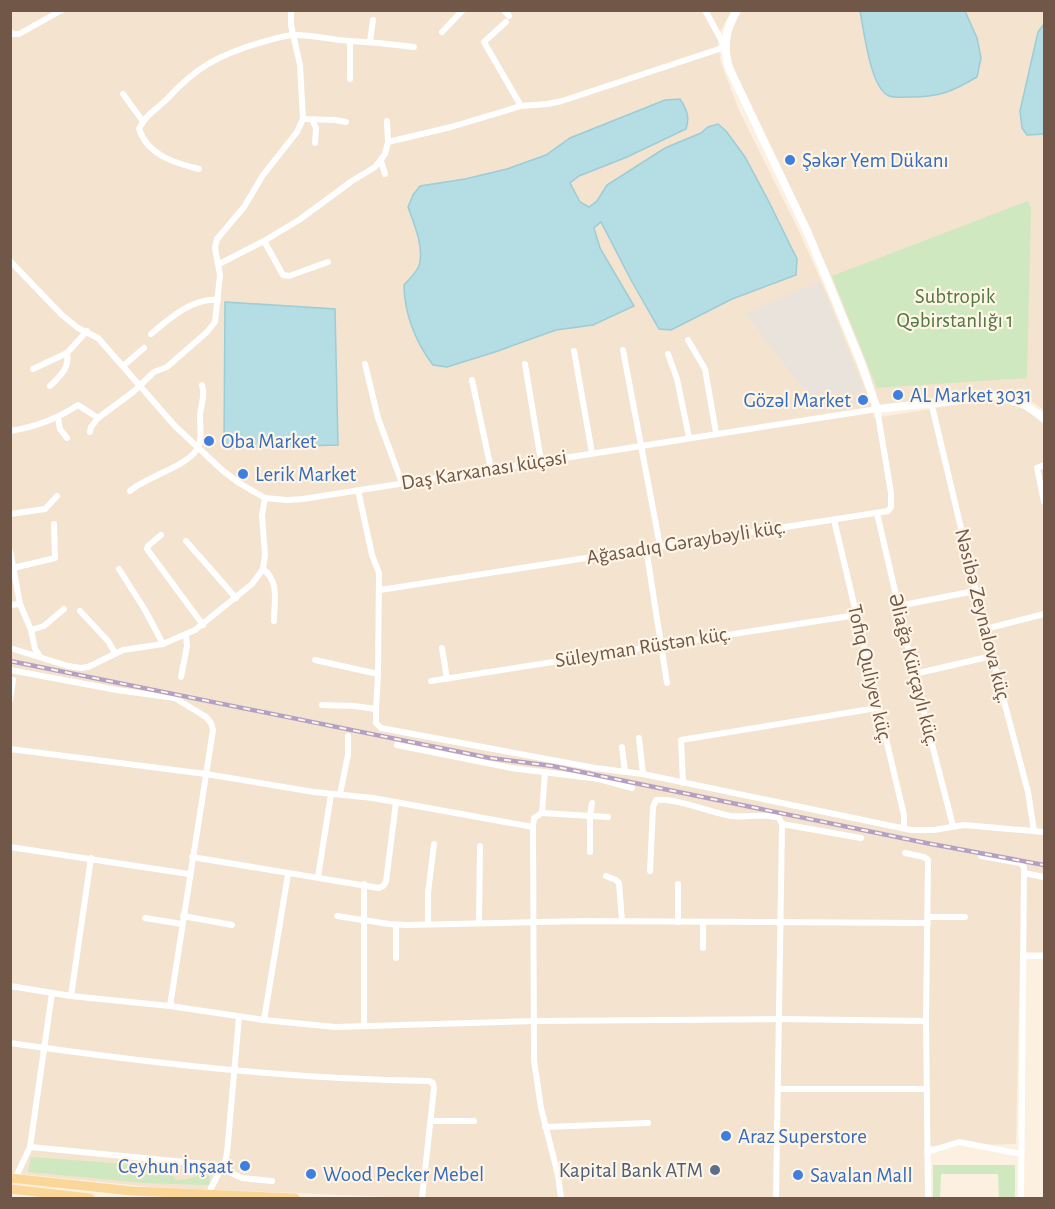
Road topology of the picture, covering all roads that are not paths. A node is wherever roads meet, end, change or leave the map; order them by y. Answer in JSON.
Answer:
{"nodes":[{"id":1,"x":62,"y":10,"type":"edge"},
{"id":2,"x":291,"y":10,"type":"edge"},
{"id":3,"x":463,"y":10,"type":"edge"},
{"id":4,"x":504,"y":10,"type":"edge"},
{"id":5,"x":705,"y":10,"type":"edge"},
{"id":6,"x":737,"y":10,"type":"edge"},
{"id":7,"x":373,"y":20,"type":"dead end"},
{"id":8,"x":10,"y":32,"type":"edge"},
{"id":9,"x":442,"y":32,"type":"dead end"},
{"id":10,"x":292,"y":35,"type":"junction"},
{"id":11,"x":350,"y":41,"type":"junction"},
{"id":12,"x":370,"y":41,"type":"junction"},
{"id":13,"x":414,"y":47,"type":"dead end"},
{"id":14,"x":725,"y":47,"type":"junction"},
{"id":15,"x":350,"y":80,"type":"dead end"},
{"id":16,"x":123,"y":94,"type":"dead end"},
{"id":17,"x":521,"y":105,"type":"junction"},
{"id":18,"x":303,"y":119,"type":"junction"},
{"id":19,"x":142,"y":120,"type":"junction"},
{"id":20,"x":313,"y":121,"type":"junction"},
{"id":21,"x":387,"y":121,"type":"dead end"},
{"id":22,"x":346,"y":122,"type":"dead end"},
{"id":23,"x":388,"y":142,"type":"junction"},
{"id":24,"x":315,"y":143,"type":"dead end"},
{"id":25,"x":381,"y":161,"type":"junction"},
{"id":26,"x":199,"y":169,"type":"dead end"},
{"id":27,"x":385,"y":174,"type":"dead end"},
{"id":28,"x":264,"y":241,"type":"junction"},
{"id":29,"x":10,"y":261,"type":"edge"},
{"id":30,"x":328,"y":262,"type":"dead end"},
{"id":31,"x":219,"y":264,"type":"junction"},
{"id":32,"x":218,"y":300,"type":"junction"},
{"id":33,"x":87,"y":331,"type":"junction"},
{"id":34,"x":151,"y":334,"type":"dead end"},
{"id":35,"x":688,"y":340,"type":"dead end"},
{"id":36,"x":144,"y":348,"type":"dead end"},
{"id":37,"x":623,"y":350,"type":"dead end"},
{"id":38,"x":574,"y":351,"type":"dead end"},
{"id":39,"x":66,"y":353,"type":"junction"},
{"id":40,"x":668,"y":354,"type":"dead end"},
{"id":41,"x":365,"y":364,"type":"dead end"},
{"id":42,"x":525,"y":364,"type":"dead end"},
{"id":43,"x":123,"y":366,"type":"junction"},
{"id":44,"x":33,"y":369,"type":"dead end"},
{"id":45,"x":472,"y":380,"type":"dead end"},
{"id":46,"x":140,"y":385,"type":"junction"},
{"id":47,"x":202,"y":385,"type":"dead end"},
{"id":48,"x":50,"y":386,"type":"dead end"},
{"id":49,"x":931,"y":402,"type":"junction"},
{"id":50,"x":877,"y":409,"type":"junction"},
{"id":51,"x":58,"y":418,"type":"junction"},
{"id":52,"x":98,"y":418,"type":"junction"},
{"id":53,"x":1044,"y":418,"type":"edge"},
{"id":54,"x":10,"y":431,"type":"edge"},
{"id":55,"x":90,"y":432,"type":"dead end"},
{"id":56,"x":716,"y":434,"type":"junction"},
{"id":57,"x":689,"y":437,"type":"junction"},
{"id":58,"x":68,"y":438,"type":"dead end"},
{"id":59,"x":641,"y":445,"type":"junction"},
{"id":60,"x":198,"y":448,"type":"junction"},
{"id":61,"x":592,"y":453,"type":"junction"},
{"id":62,"x":541,"y":461,"type":"junction"},
{"id":63,"x":1044,"y":465,"type":"edge"},
{"id":64,"x":491,"y":470,"type":"junction"},
{"id":65,"x":402,"y":483,"type":"junction"},
{"id":66,"x":130,"y":490,"type":"dead end"},
{"id":67,"x":358,"y":490,"type":"junction"},
{"id":68,"x":57,"y":496,"type":"dead end"},
{"id":69,"x":265,"y":498,"type":"junction"},
{"id":70,"x":1044,"y":502,"type":"edge"},
{"id":71,"x":877,"y":513,"type":"junction"},
{"id":72,"x":10,"y":514,"type":"edge"},
{"id":73,"x":834,"y":520,"type":"junction"},
{"id":74,"x":54,"y":524,"type":"dead end"},
{"id":75,"x":161,"y":535,"type":"dead end"},
{"id":76,"x":186,"y":541,"type":"dead end"},
{"id":77,"x":660,"y":546,"type":"junction"},
{"id":78,"x":646,"y":548,"type":"junction"},
{"id":79,"x":10,"y":550,"type":"edge"},
{"id":80,"x":14,"y":568,"type":"junction"},
{"id":81,"x":119,"y":569,"type":"dead end"},
{"id":82,"x":262,"y":569,"type":"junction"},
{"id":83,"x":13,"y":578,"type":"edge"},
{"id":84,"x":380,"y":590,"type":"junction"},
{"id":85,"x":975,"y":591,"type":"junction"},
{"id":86,"x":236,"y":598,"type":"junction"},
{"id":87,"x":20,"y":604,"type":"junction"},
{"id":88,"x":10,"y":605,"type":"edge"},
{"id":89,"x":898,"y":606,"type":"junction"},
{"id":90,"x":64,"y":609,"type":"dead end"},
{"id":91,"x":80,"y":611,"type":"dead end"},
{"id":92,"x":1044,"y":614,"type":"edge"},
{"id":93,"x":856,"y":615,"type":"junction"},
{"id":94,"x":274,"y":621,"type":"dead end"},
{"id":95,"x":203,"y":625,"type":"junction"},
{"id":96,"x":985,"y":629,"type":"junction"},
{"id":97,"x":31,"y":630,"type":"junction"},
{"id":98,"x":186,"y":635,"type":"junction"},
{"id":99,"x":163,"y":644,"type":"junction"},
{"id":100,"x":660,"y":644,"type":"junction"},
{"id":101,"x":10,"y":648,"type":"edge"},
{"id":102,"x":442,"y":648,"type":"dead end"},
{"id":103,"x":115,"y":653,"type":"junction"},
{"id":104,"x":40,"y":656,"type":"junction"},
{"id":105,"x":992,"y":656,"type":"junction"},
{"id":106,"x":315,"y":660,"type":"dead end"},
{"id":107,"x":10,"y":670,"type":"edge"},
{"id":108,"x":378,"y":674,"type":"junction"},
{"id":109,"x":914,"y":674,"type":"junction"},
{"id":110,"x":181,"y":677,"type":"dead end"},
{"id":111,"x":447,"y":679,"type":"junction"},
{"id":112,"x":13,"y":680,"type":"dead end"},
{"id":113,"x":431,"y":681,"type":"dead end"},
{"id":114,"x":667,"y":683,"type":"dead end"},
{"id":115,"x":11,"y":694,"type":"edge"},
{"id":116,"x":10,"y":700,"type":"edge"},
{"id":117,"x":322,"y":705,"type":"dead end"},
{"id":118,"x":878,"y":708,"type":"junction"},
{"id":119,"x":376,"y":709,"type":"junction"},
{"id":120,"x":348,"y":736,"type":"dead end"},
{"id":121,"x":639,"y":738,"type":"dead end"},
{"id":122,"x":397,"y":745,"type":"dead end"},
{"id":123,"x":622,"y":747,"type":"dead end"},
{"id":124,"x":10,"y":749,"type":"edge"},
{"id":125,"x":545,"y":772,"type":"junction"},
{"id":126,"x":625,"y":772,"type":"junction"},
{"id":127,"x":206,"y":774,"type":"junction"},
{"id":128,"x":644,"y":774,"type":"junction"},
{"id":129,"x":683,"y":783,"type":"junction"},
{"id":130,"x":632,"y":788,"type":"dead end"},
{"id":131,"x":331,"y":794,"type":"junction"},
{"id":132,"x":340,"y":794,"type":"junction"},
{"id":133,"x":396,"y":802,"type":"junction"},
{"id":134,"x":592,"y":803,"type":"dead end"},
{"id":135,"x":542,"y":813,"type":"junction"},
{"id":136,"x":590,"y":816,"type":"junction"},
{"id":137,"x":608,"y":817,"type":"dead end"},
{"id":138,"x":782,"y":824,"type":"junction"},
{"id":139,"x":953,"y":826,"type":"junction"},
{"id":140,"x":533,"y":827,"type":"junction"},
{"id":141,"x":904,"y":828,"type":"junction"},
{"id":142,"x":1034,"y":831,"type":"junction"},
{"id":143,"x":1044,"y":832,"type":"edge"},
{"id":144,"x":861,"y":838,"type":"dead end"},
{"id":145,"x":434,"y":844,"type":"dead end"},
{"id":146,"x":480,"y":846,"type":"dead end"},
{"id":147,"x":10,"y":847,"type":"edge"},
{"id":148,"x":590,"y":852,"type":"dead end"},
{"id":149,"x":905,"y":853,"type":"dead end"},
{"id":150,"x":981,"y":856,"type":"dead end"},
{"id":151,"x":192,"y":857,"type":"junction"},
{"id":152,"x":91,"y":858,"type":"junction"},
{"id":153,"x":650,"y":871,"type":"dead end"},
{"id":154,"x":1024,"y":873,"type":"junction"},
{"id":155,"x":189,"y":874,"type":"junction"},
{"id":156,"x":288,"y":874,"type":"junction"},
{"id":157,"x":606,"y":876,"type":"dead end"},
{"id":158,"x":1044,"y":877,"type":"edge"},
{"id":159,"x":318,"y":878,"type":"junction"},
{"id":160,"x":364,"y":884,"type":"junction"},
{"id":161,"x":678,"y":884,"type":"dead end"},
{"id":162,"x":338,"y":916,"type":"dead end"},
{"id":163,"x":965,"y":917,"type":"dead end"},
{"id":164,"x":145,"y":918,"type":"dead end"},
{"id":165,"x":182,"y":920,"type":"junction"},
{"id":166,"x":363,"y":920,"type":"junction"},
{"id":167,"x":928,"y":920,"type":"junction"},
{"id":168,"x":535,"y":921,"type":"junction"},
{"id":169,"x":622,"y":921,"type":"junction"},
{"id":170,"x":780,"y":921,"type":"junction"},
{"id":171,"x":678,"y":922,"type":"junction"},
{"id":172,"x":704,"y":922,"type":"junction"},
{"id":173,"x":479,"y":923,"type":"junction"},
{"id":174,"x":232,"y":924,"type":"dead end"},
{"id":175,"x":428,"y":924,"type":"junction"},
{"id":176,"x":396,"y":925,"type":"junction"},
{"id":177,"x":703,"y":948,"type":"dead end"},
{"id":178,"x":1024,"y":956,"type":"junction"},
{"id":179,"x":1044,"y":956,"type":"edge"},
{"id":180,"x":396,"y":958,"type":"dead end"},
{"id":181,"x":10,"y":986,"type":"edge"},
{"id":182,"x":52,"y":993,"type":"junction"},
{"id":183,"x":71,"y":996,"type":"junction"},
{"id":184,"x":170,"y":1006,"type":"junction"},
{"id":185,"x":239,"y":1017,"type":"junction"},
{"id":186,"x":780,"y":1019,"type":"junction"},
{"id":187,"x":264,"y":1020,"type":"junction"},
{"id":188,"x":534,"y":1021,"type":"junction"},
{"id":189,"x":926,"y":1021,"type":"junction"},
{"id":190,"x":364,"y":1026,"type":"junction"},
{"id":191,"x":10,"y":1043,"type":"edge"},
{"id":192,"x":44,"y":1048,"type":"junction"},
{"id":193,"x":234,"y":1069,"type":"junction"},
{"id":194,"x":778,"y":1089,"type":"junction"},
{"id":195,"x":926,"y":1089,"type":"junction"},
{"id":196,"x":431,"y":1121,"type":"junction"},
{"id":197,"x":474,"y":1121,"type":"dead end"},
{"id":198,"x":648,"y":1123,"type":"dead end"},
{"id":199,"x":545,"y":1126,"type":"junction"},
{"id":200,"x":30,"y":1148,"type":"junction"},
{"id":201,"x":927,"y":1152,"type":"junction"},
{"id":202,"x":1021,"y":1154,"type":"junction"},
{"id":203,"x":222,"y":1169,"type":"junction"},
{"id":204,"x":13,"y":1179,"type":"edge"},
{"id":205,"x":272,"y":1181,"type":"dead end"},
{"id":206,"x":10,"y":1190,"type":"edge"},
{"id":207,"x":209,"y":1195,"type":"junction"},
{"id":208,"x":90,"y":1198,"type":"edge"},
{"id":209,"x":295,"y":1198,"type":"edge"},
{"id":210,"x":422,"y":1198,"type":"edge"},
{"id":211,"x":561,"y":1198,"type":"edge"},
{"id":212,"x":776,"y":1198,"type":"edge"},
{"id":213,"x":928,"y":1198,"type":"edge"},
{"id":214,"x":1020,"y":1198,"type":"edge"}],
"edges":[{"from":1,"to":8,"type":"street"},
{"from":2,"to":10,"type":"street"},
{"from":3,"to":9,"type":"street"},
{"from":4,"to":17,"type":"street"},
{"from":5,"to":14,"type":"street"},
{"from":6,"to":14,"type":"street"},
{"from":7,"to":12,"type":"street"},
{"from":10,"to":11,"type":"street"},
{"from":10,"to":18,"type":"street"},
{"from":10,"to":19,"type":"street"},
{"from":11,"to":12,"type":"street"},
{"from":11,"to":15,"type":"street"},
{"from":12,"to":13,"type":"street"},
{"from":14,"to":17,"type":"street"},
{"from":14,"to":50,"type":"street"},
{"from":16,"to":19,"type":"street"},
{"from":17,"to":23,"type":"street"},
{"from":18,"to":20,"type":"street"},
{"from":18,"to":31,"type":"street"},
{"from":19,"to":26,"type":"street"},
{"from":20,"to":22,"type":"street"},
{"from":20,"to":24,"type":"street"},
{"from":21,"to":23,"type":"street"},
{"from":23,"to":25,"type":"street"},
{"from":25,"to":27,"type":"street"},
{"from":25,"to":28,"type":"street"},
{"from":28,"to":30,"type":"street"},
{"from":28,"to":31,"type":"street"},
{"from":29,"to":33,"type":"street","name":"Daş Karxanası küçəsi"},
{"from":31,"to":32,"type":"street"},
{"from":32,"to":34,"type":"street"},
{"from":32,"to":46,"type":"street"},
{"from":33,"to":39,"type":"street"},
{"from":33,"to":43,"type":"street","name":"Daş Karxanası küçəsi"},
{"from":35,"to":56,"type":"street"},
{"from":36,"to":43,"type":"street"},
{"from":37,"to":59,"type":"street"},
{"from":38,"to":61,"type":"street"},
{"from":39,"to":44,"type":"street"},
{"from":39,"to":48,"type":"street"},
{"from":40,"to":57,"type":"street"},
{"from":41,"to":65,"type":"street"},
{"from":42,"to":62,"type":"street"},
{"from":43,"to":46,"type":"street","name":"Daş Karxanası küçəsi"},
{"from":45,"to":64,"type":"street"},
{"from":46,"to":52,"type":"street"},
{"from":46,"to":60,"type":"street","name":"Daş Karxanası küçəsi"},
{"from":47,"to":60,"type":"street"},
{"from":49,"to":50,"type":"street","name":"Daş Karxanası küçəsi"},
{"from":49,"to":53,"type":"street","name":"Daş Karxanası küçəsi"},
{"from":49,"to":85,"type":"street","name":"Nəsibə Zeynalova küç."},
{"from":50,"to":56,"type":"street","name":"Daş Karxanası küçəsi"},
{"from":50,"to":71,"type":"street"},
{"from":51,"to":52,"type":"street"},
{"from":51,"to":54,"type":"street"},
{"from":51,"to":58,"type":"street"},
{"from":52,"to":55,"type":"street"},
{"from":56,"to":57,"type":"street","name":"Daş Karxanası küçəsi"},
{"from":57,"to":59,"type":"street","name":"Daş Karxanası küçəsi"},
{"from":59,"to":61,"type":"street","name":"Daş Karxanası küçəsi"},
{"from":59,"to":77,"type":"street"},
{"from":60,"to":66,"type":"street"},
{"from":60,"to":69,"type":"street","name":"Daş Karxanası küçəsi"},
{"from":61,"to":62,"type":"street","name":"Daş Karxanası küçəsi"},
{"from":62,"to":64,"type":"street","name":"Daş Karxanası küçəsi"},
{"from":63,"to":70,"type":"street"},
{"from":64,"to":65,"type":"street","name":"Daş Karxanası küçəsi"},
{"from":65,"to":67,"type":"street","name":"Daş Karxanası küçəsi"},
{"from":67,"to":69,"type":"street","name":"Daş Karxanası küçəsi"},
{"from":67,"to":84,"type":"street"},
{"from":68,"to":72,"type":"street"},
{"from":69,"to":82,"type":"street"},
{"from":71,"to":73,"type":"street","name":"Ağasadıq Gəraybəyli küç."},
{"from":71,"to":89,"type":"street","name":"Əliağa Kürçaylı küç."},
{"from":73,"to":77,"type":"street","name":"Ağasadıq Gəraybəyli küç."},
{"from":73,"to":93,"type":"street","name":"Tofiq Quliyev küç."},
{"from":74,"to":80,"type":"street"},
{"from":75,"to":95,"type":"street"},
{"from":76,"to":86,"type":"street"},
{"from":77,"to":78,"type":"street","name":"Ağasadıq Gəraybəyli küç."},
{"from":78,"to":84,"type":"street","name":"Ağasadıq Gəraybəyli küç."},
{"from":78,"to":100,"type":"street"},
{"from":79,"to":80,"type":"street"},
{"from":80,"to":83,"type":"street"},
{"from":81,"to":99,"type":"street"},
{"from":82,"to":86,"type":"street"},
{"from":82,"to":94,"type":"street"},
{"from":83,"to":87,"type":"street"},
{"from":84,"to":108,"type":"street"},
{"from":85,"to":89,"type":"street"},
{"from":85,"to":96,"type":"street","name":"Nəsibə Zeynalova küç."},
{"from":86,"to":95,"type":"street"},
{"from":87,"to":88,"type":"street"},
{"from":87,"to":97,"type":"street"},
{"from":89,"to":109,"type":"street","name":"Əliağa Kürçaylı küç."},
{"from":90,"to":97,"type":"street"},
{"from":91,"to":103,"type":"street"},
{"from":92,"to":96,"type":"street"},
{"from":93,"to":100,"type":"street","name":"Süleyman Rüstən küç."},
{"from":93,"to":118,"type":"street","name":"Tofiq Quliyev küç."},
{"from":95,"to":98,"type":"street"},
{"from":96,"to":105,"type":"street","name":"Nəsibə Zeynalova küç."},
{"from":97,"to":104,"type":"street"},
{"from":98,"to":99,"type":"street"},
{"from":98,"to":110,"type":"street"},
{"from":99,"to":103,"type":"street"},
{"from":100,"to":111,"type":"street","name":"Süleyman Rüstən küç."},
{"from":100,"to":114,"type":"street"},
{"from":101,"to":104,"type":"street"},
{"from":102,"to":111,"type":"street"},
{"from":103,"to":104,"type":"street"},
{"from":105,"to":109,"type":"street"},
{"from":105,"to":142,"type":"street","name":"Nəsibə Zeynalova küç."},
{"from":106,"to":108,"type":"street"},
{"from":107,"to":127,"type":"street"},
{"from":108,"to":119,"type":"street"},
{"from":109,"to":139,"type":"street","name":"Əliağa Kürçaylı küç."},
{"from":111,"to":113,"type":"street","name":"Süleyman Rüstən küç."},
{"from":112,"to":115,"type":"street"},
{"from":115,"to":116,"type":"street"},
{"from":117,"to":119,"type":"street"},
{"from":118,"to":129,"type":"street"},
{"from":118,"to":141,"type":"street","name":"Tofiq Quliyev küç."},
{"from":119,"to":126,"type":"street"},
{"from":120,"to":132,"type":"street"},
{"from":121,"to":128,"type":"street"},
{"from":122,"to":125,"type":"street"},
{"from":123,"to":126,"type":"street"},
{"from":124,"to":127,"type":"street"},
{"from":125,"to":130,"type":"street"},
{"from":125,"to":135,"type":"street"},
{"from":126,"to":128,"type":"street"},
{"from":127,"to":131,"type":"street"},
{"from":127,"to":151,"type":"street"},
{"from":128,"to":129,"type":"street"},
{"from":129,"to":141,"type":"street"},
{"from":131,"to":132,"type":"street"},
{"from":131,"to":159,"type":"street"},
{"from":132,"to":133,"type":"street"},
{"from":133,"to":140,"type":"street"},
{"from":133,"to":160,"type":"street"},
{"from":134,"to":136,"type":"street"},
{"from":135,"to":136,"type":"street"},
{"from":135,"to":140,"type":"street"},
{"from":136,"to":137,"type":"street"},
{"from":136,"to":148,"type":"street"},
{"from":138,"to":144,"type":"street"},
{"from":138,"to":153,"type":"street"},
{"from":138,"to":170,"type":"street"},
{"from":139,"to":141,"type":"street"},
{"from":139,"to":142,"type":"street"},
{"from":140,"to":168,"type":"street"},
{"from":142,"to":143,"type":"street"},
{"from":145,"to":175,"type":"street"},
{"from":146,"to":173,"type":"street"},
{"from":147,"to":152,"type":"street"},
{"from":149,"to":167,"type":"street"},
{"from":150,"to":154,"type":"street"},
{"from":151,"to":155,"type":"street"},
{"from":151,"to":156,"type":"street"},
{"from":152,"to":155,"type":"street"},
{"from":152,"to":183,"type":"street"},
{"from":154,"to":158,"type":"street"},
{"from":154,"to":178,"type":"street"},
{"from":155,"to":165,"type":"street"},
{"from":156,"to":159,"type":"street"},
{"from":156,"to":187,"type":"street"},
{"from":157,"to":169,"type":"street"},
{"from":159,"to":160,"type":"street"},
{"from":160,"to":166,"type":"street"},
{"from":161,"to":171,"type":"street"},
{"from":162,"to":166,"type":"street"},
{"from":163,"to":167,"type":"street"},
{"from":164,"to":165,"type":"street"},
{"from":165,"to":174,"type":"street"},
{"from":165,"to":184,"type":"street"},
{"from":166,"to":176,"type":"street"},
{"from":166,"to":190,"type":"street"},
{"from":167,"to":170,"type":"street"},
{"from":167,"to":189,"type":"street"},
{"from":168,"to":169,"type":"street"},
{"from":168,"to":173,"type":"street"},
{"from":168,"to":188,"type":"street"},
{"from":169,"to":171,"type":"street"},
{"from":170,"to":172,"type":"street"},
{"from":170,"to":186,"type":"street"},
{"from":171,"to":172,"type":"street"},
{"from":172,"to":177,"type":"street"},
{"from":173,"to":175,"type":"street"},
{"from":175,"to":176,"type":"street"},
{"from":176,"to":180,"type":"street"},
{"from":178,"to":179,"type":"street"},
{"from":178,"to":202,"type":"street"},
{"from":181,"to":182,"type":"street"},
{"from":182,"to":183,"type":"street"},
{"from":182,"to":192,"type":"street"},
{"from":183,"to":184,"type":"street"},
{"from":184,"to":185,"type":"street"},
{"from":185,"to":187,"type":"street"},
{"from":185,"to":193,"type":"street"},
{"from":186,"to":188,"type":"street"},
{"from":186,"to":189,"type":"street"},
{"from":186,"to":194,"type":"street"},
{"from":187,"to":190,"type":"street"},
{"from":188,"to":190,"type":"street"},
{"from":188,"to":199,"type":"street"},
{"from":189,"to":195,"type":"street"},
{"from":191,"to":192,"type":"street"},
{"from":192,"to":193,"type":"street"},
{"from":192,"to":200,"type":"street"},
{"from":193,"to":196,"type":"street"},
{"from":193,"to":203,"type":"street"},
{"from":194,"to":195,"type":"street"},
{"from":194,"to":212,"type":"street"},
{"from":195,"to":201,"type":"street"},
{"from":196,"to":197,"type":"street"},
{"from":196,"to":210,"type":"street"},
{"from":198,"to":199,"type":"street"},
{"from":199,"to":211,"type":"street"},
{"from":200,"to":203,"type":"street"},
{"from":200,"to":204,"type":"street"},
{"from":201,"to":202,"type":"street"},
{"from":201,"to":213,"type":"street"},
{"from":202,"to":214,"type":"street"},
{"from":203,"to":205,"type":"street"},
{"from":203,"to":207,"type":"street"},
{"from":204,"to":207,"type":"main road"},
{"from":206,"to":208,"type":"main road"},
{"from":207,"to":209,"type":"main road"}]}
